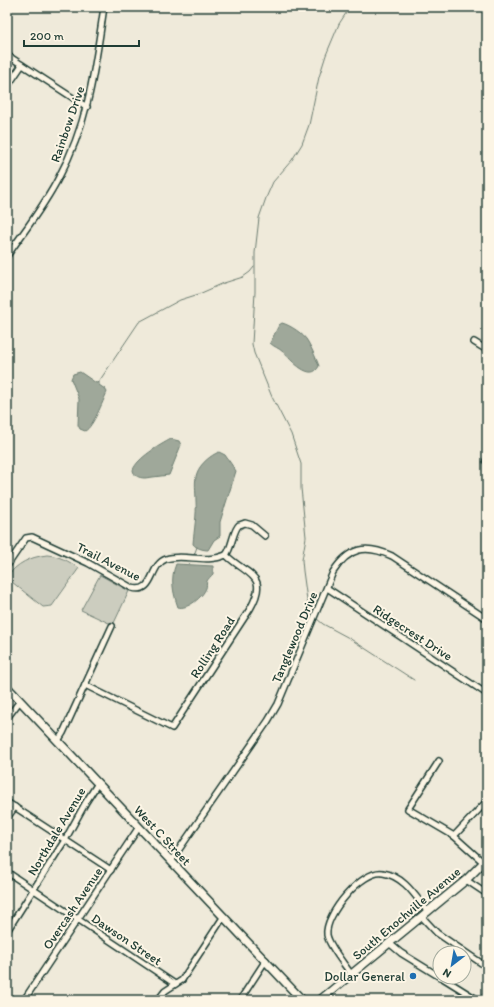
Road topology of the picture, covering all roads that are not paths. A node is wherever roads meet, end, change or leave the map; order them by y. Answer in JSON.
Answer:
{"nodes":[{"id":1,"x":104,"y":7,"type":"edge"},
{"id":2,"x":7,"y":55,"type":"edge"},
{"id":3,"x":22,"y":65,"type":"junction"},
{"id":4,"x":7,"y":87,"type":"edge"},
{"id":5,"x":87,"y":107,"type":"junction"},
{"id":6,"x":7,"y":256,"type":"edge"},
{"id":7,"x":474,"y":342,"type":"dead end"},
{"id":8,"x":487,"y":350,"type":"edge"},
{"id":9,"x":265,"y":536,"type":"dead end"},
{"id":10,"x":226,"y":555,"type":"junction"},
{"id":11,"x":7,"y":566,"type":"edge"},
{"id":12,"x":327,"y":588,"type":"junction"},
{"id":13,"x":487,"y":619,"type":"edge"},
{"id":14,"x":112,"y":626,"type":"dead end"},
{"id":15,"x":85,"y":685,"type":"junction"},
{"id":16,"x":7,"y":687,"type":"edge"},
{"id":17,"x":487,"y":694,"type":"edge"},
{"id":18,"x":20,"y":701,"type":"junction"},
{"id":19,"x":7,"y":718,"type":"edge"},
{"id":20,"x":58,"y":741,"type":"junction"},
{"id":21,"x":439,"y":761,"type":"dead end"},
{"id":22,"x":98,"y":783,"type":"junction"},
{"id":23,"x":487,"y":801,"type":"edge"},
{"id":24,"x":7,"y":802,"type":"edge"},
{"id":25,"x":15,"y":807,"type":"junction"},
{"id":26,"x":7,"y":818,"type":"edge"},
{"id":27,"x":139,"y":827,"type":"junction"},
{"id":28,"x":454,"y":836,"type":"junction"},
{"id":29,"x":65,"y":840,"type":"junction"},
{"id":30,"x":171,"y":861,"type":"junction"},
{"id":31,"x":485,"y":861,"type":"edge"},
{"id":32,"x":111,"y":870,"type":"junction"},
{"id":33,"x":7,"y":872,"type":"edge"},
{"id":34,"x":466,"y":880,"type":"junction"},
{"id":35,"x":33,"y":889,"type":"junction"},
{"id":36,"x":487,"y":894,"type":"edge"},
{"id":37,"x":428,"y":912,"type":"junction"},
{"id":38,"x":224,"y":916,"type":"junction"},
{"id":39,"x":422,"y":917,"type":"junction"},
{"id":40,"x":78,"y":919,"type":"junction"},
{"id":41,"x":7,"y":931,"type":"edge"},
{"id":42,"x":389,"y":944,"type":"junction"},
{"id":43,"x":266,"y":960,"type":"junction"},
{"id":44,"x":487,"y":967,"type":"edge"},
{"id":45,"x":432,"y":972,"type":"edge"},
{"id":46,"x":351,"y":974,"type":"junction"},
{"id":47,"x":176,"y":984,"type":"junction"},
{"id":48,"x":453,"y":985,"type":"edge"},
{"id":49,"x":7,"y":998,"type":"edge"},
{"id":50,"x":10,"y":1000,"type":"edge"},
{"id":51,"x":24,"y":1000,"type":"edge"},
{"id":52,"x":158,"y":1000,"type":"edge"},
{"id":53,"x":240,"y":1000,"type":"edge"},
{"id":54,"x":302,"y":1000,"type":"edge"},
{"id":55,"x":320,"y":1000,"type":"edge"},
{"id":56,"x":478,"y":1000,"type":"edge"}],
"edges":[{"from":1,"to":5,"type":"street","name":"Rainbow Drive"},
{"from":2,"to":3,"type":"street"},
{"from":3,"to":4,"type":"street"},
{"from":3,"to":5,"type":"street"},
{"from":5,"to":6,"type":"street","name":"Rainbow Drive"},
{"from":7,"to":8,"type":"street"},
{"from":9,"to":10,"type":"street"},
{"from":10,"to":11,"type":"street","name":"Trail Avenue"},
{"from":10,"to":15,"type":"street","name":"Rolling Road"},
{"from":12,"to":13,"type":"street","name":"Tanglewood Drive"},
{"from":12,"to":17,"type":"street","name":"Ridgecrest Drive"},
{"from":12,"to":30,"type":"street","name":"Tanglewood Drive"},
{"from":14,"to":15,"type":"street"},
{"from":15,"to":20,"type":"street"},
{"from":16,"to":18,"type":"main road","name":"West C Street"},
{"from":18,"to":19,"type":"street"},
{"from":18,"to":20,"type":"main road","name":"West C Street"},
{"from":20,"to":22,"type":"main road","name":"West C Street"},
{"from":21,"to":28,"type":"street"},
{"from":22,"to":27,"type":"main road","name":"West C Street"},
{"from":22,"to":29,"type":"street","name":"Northdale Avenue"},
{"from":23,"to":28,"type":"street"},
{"from":24,"to":25,"type":"street"},
{"from":25,"to":26,"type":"street"},
{"from":25,"to":29,"type":"street"},
{"from":27,"to":30,"type":"main road","name":"West C Street"},
{"from":27,"to":32,"type":"street","name":"Overcash Avenue"},
{"from":28,"to":31,"type":"street"},
{"from":29,"to":32,"type":"street"},
{"from":29,"to":35,"type":"street","name":"Northdale Avenue"},
{"from":30,"to":38,"type":"main road","name":"West C Street"},
{"from":31,"to":34,"type":"main road","name":"South Enochville Avenue"},
{"from":32,"to":40,"type":"street","name":"Overcash Avenue"},
{"from":33,"to":35,"type":"street","name":"Dawson Street"},
{"from":34,"to":36,"type":"street"},
{"from":34,"to":37,"type":"main road","name":"South Enochville Avenue"},
{"from":35,"to":40,"type":"street","name":"Dawson Street"},
{"from":35,"to":41,"type":"street","name":"Northdale Avenue"},
{"from":37,"to":39,"type":"main road","name":"South Enochville Avenue"},
{"from":37,"to":46,"type":"street"},
{"from":38,"to":43,"type":"main road","name":"West C Street"},
{"from":38,"to":47,"type":"street"},
{"from":39,"to":42,"type":"main road","name":"South Enochville Avenue"},
{"from":39,"to":44,"type":"street"},
{"from":40,"to":47,"type":"street","name":"Dawson Street"},
{"from":40,"to":51,"type":"street","name":"Overcash Avenue"},
{"from":42,"to":45,"type":"street"},
{"from":42,"to":46,"type":"main road","name":"South Enochville Avenue"},
{"from":43,"to":53,"type":"street"},
{"from":43,"to":54,"type":"main road","name":"West C Street"},
{"from":46,"to":55,"type":"main road","name":"South Enochville Avenue"},
{"from":47,"to":52,"type":"street"},
{"from":48,"to":56,"type":"street"},
{"from":49,"to":50,"type":"street"}]}
